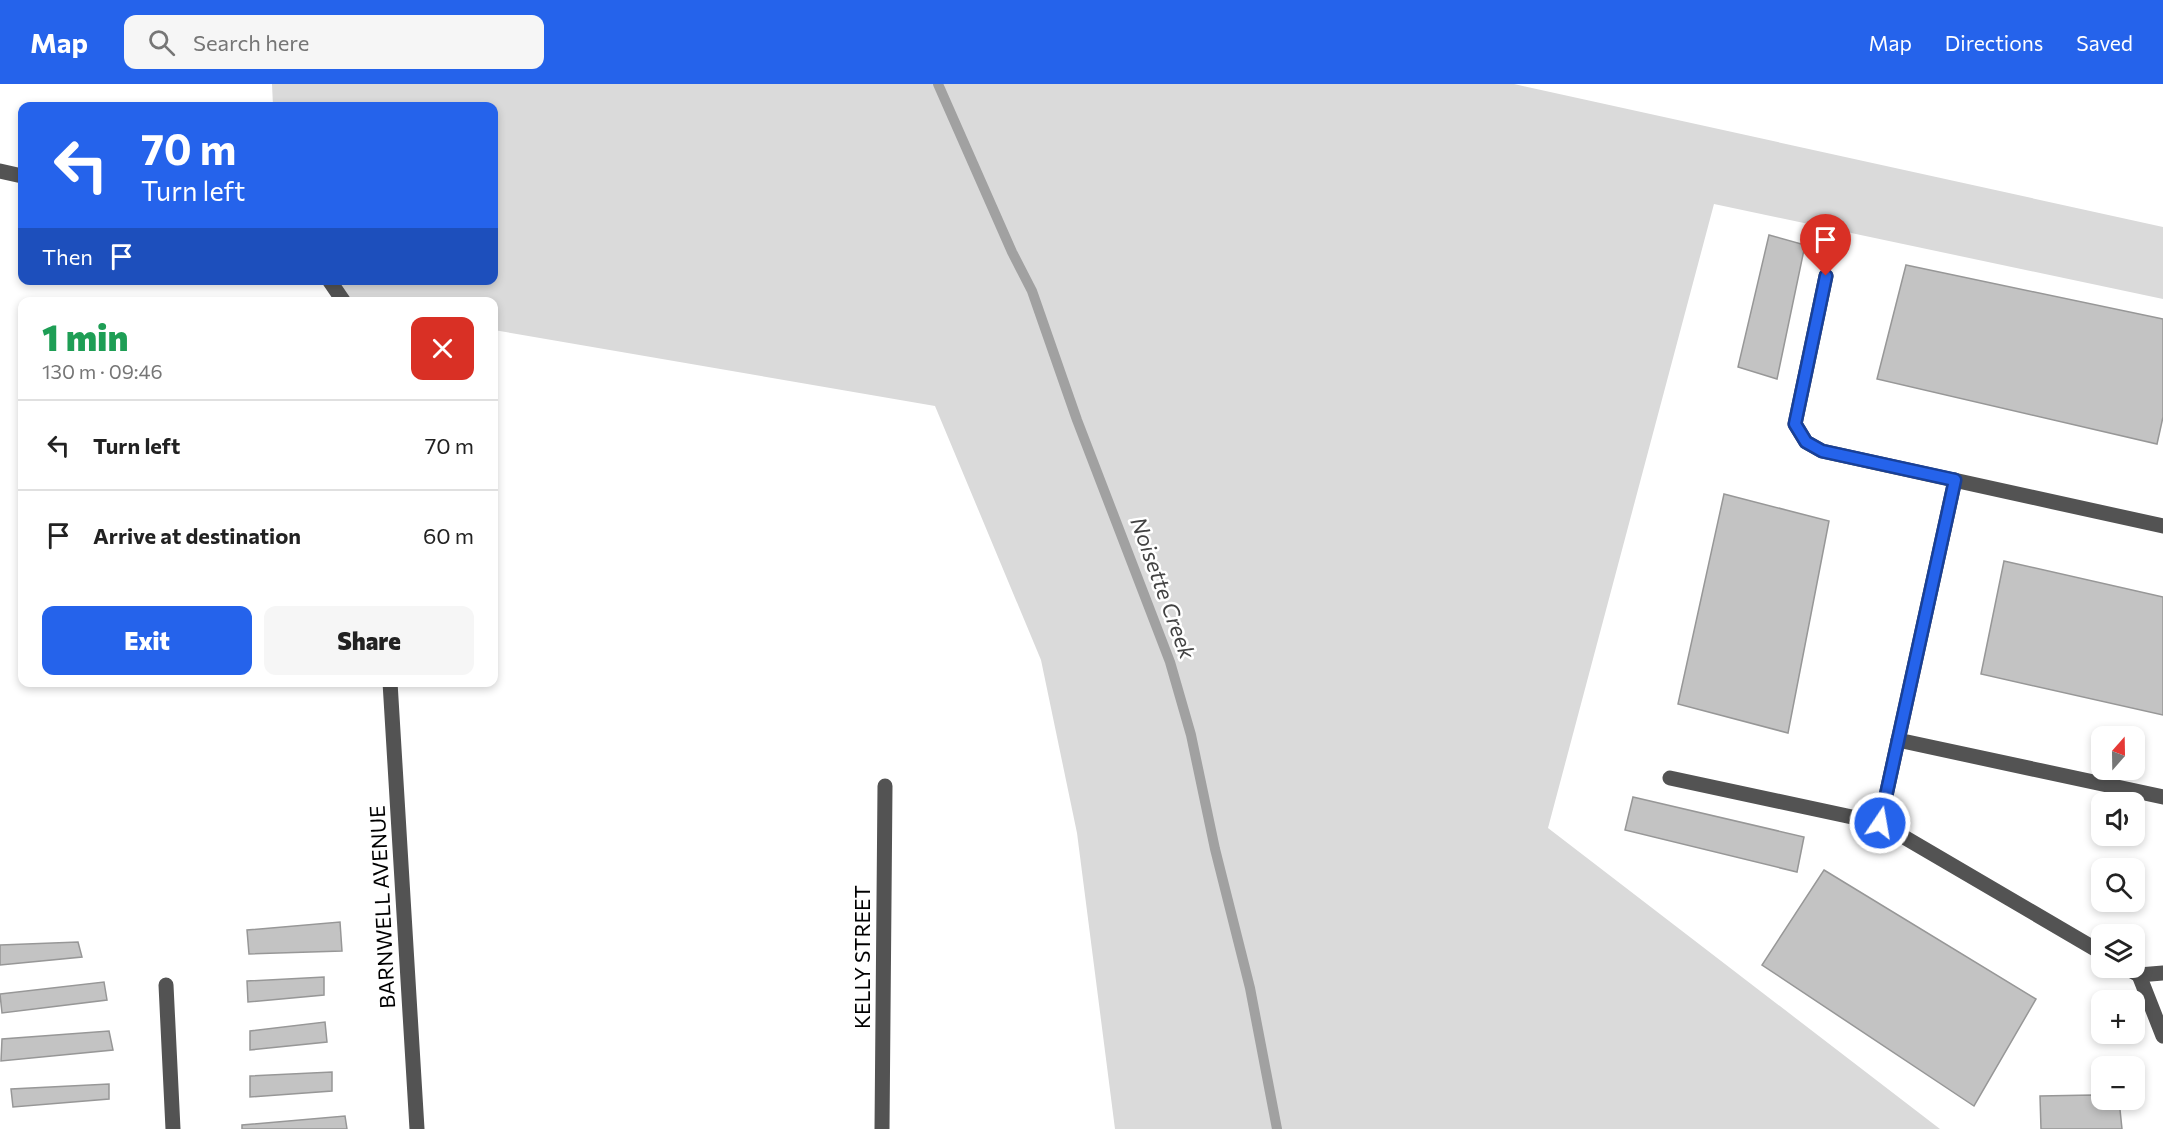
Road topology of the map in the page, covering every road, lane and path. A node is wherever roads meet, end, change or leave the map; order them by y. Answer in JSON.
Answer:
{"nodes":[{"id":1,"x":0,"y":171,"type":"edge"},
{"id":2,"x":18,"y":175,"type":"edge"},
{"id":3,"x":1826,"y":276,"type":"dead end"},
{"id":4,"x":1955,"y":480,"type":"junction"},
{"id":5,"x":2163,"y":526,"type":"edge"},
{"id":6,"x":390,"y":687,"type":"edge"},
{"id":7,"x":1898,"y":740,"type":"junction"},
{"id":8,"x":1670,"y":778,"type":"dead end"},
{"id":9,"x":885,"y":786,"type":"dead end"},
{"id":10,"x":2163,"y":797,"type":"edge"},
{"id":11,"x":1880,"y":823,"type":"junction"},
{"id":12,"x":2091,"y":947,"type":"edge"},
{"id":13,"x":2145,"y":972,"type":"edge"},
{"id":14,"x":2163,"y":973,"type":"edge"},
{"id":15,"x":2136,"y":978,"type":"edge"},
{"id":16,"x":166,"y":985,"type":"dead end"},
{"id":17,"x":2163,"y":1036,"type":"edge"},
{"id":18,"x":173,"y":1129,"type":"edge"},
{"id":19,"x":417,"y":1129,"type":"edge"},
{"id":20,"x":882,"y":1129,"type":"edge"}],
"edges":[{"from":1,"to":2,"type":"street"},
{"from":3,"to":4,"type":"street"},
{"from":4,"to":5,"type":"street"},
{"from":4,"to":7,"type":"street"},
{"from":6,"to":19,"type":"street","name":"BARNWELL AVENUE"},
{"from":7,"to":10,"type":"street"},
{"from":7,"to":11,"type":"street"},
{"from":8,"to":11,"type":"street"},
{"from":9,"to":20,"type":"street","name":"KELLY STREET"},
{"from":11,"to":12,"type":"street"},
{"from":13,"to":14,"type":"street"},
{"from":15,"to":17,"type":"street"},
{"from":16,"to":18,"type":"street"}]}
